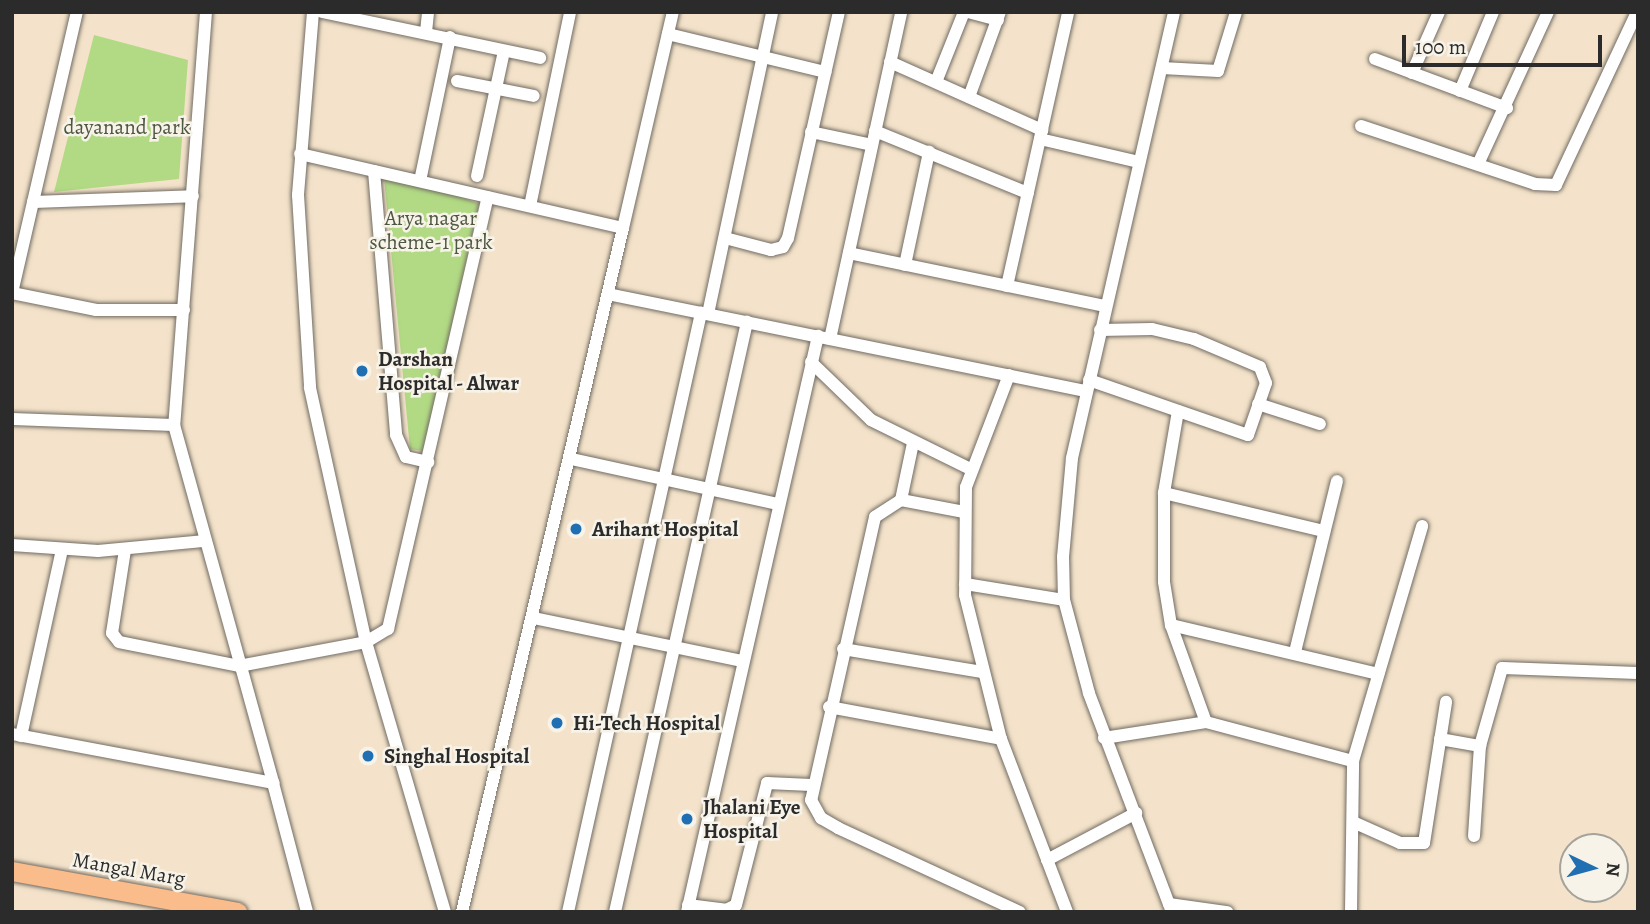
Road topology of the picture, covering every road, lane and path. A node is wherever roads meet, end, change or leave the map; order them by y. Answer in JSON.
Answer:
{"nodes":[{"id":1,"x":76,"y":12,"type":"edge"},
{"id":2,"x":206,"y":12,"type":"edge"},
{"id":3,"x":313,"y":12,"type":"edge"},
{"id":4,"x":322,"y":12,"type":"edge"},
{"id":5,"x":428,"y":12,"type":"edge"},
{"id":6,"x":570,"y":12,"type":"edge"},
{"id":7,"x":772,"y":12,"type":"edge"},
{"id":8,"x":839,"y":12,"type":"edge"},
{"id":9,"x":901,"y":12,"type":"edge"},
{"id":10,"x":966,"y":12,"type":"edge"},
{"id":11,"x":1068,"y":12,"type":"edge"},
{"id":12,"x":1174,"y":12,"type":"edge"},
{"id":13,"x":1236,"y":12,"type":"edge"},
{"id":14,"x":1439,"y":12,"type":"edge"},
{"id":15,"x":1493,"y":12,"type":"edge"},
{"id":16,"x":1548,"y":12,"type":"edge"},
{"id":17,"x":1637,"y":12,"type":"edge"},
{"id":18,"x":670,"y":13,"type":"edge"},
{"id":19,"x":999,"y":16,"type":"edge"},
{"id":20,"x":426,"y":32,"type":"junction"},
{"id":21,"x":668,"y":34,"type":"junction"},
{"id":22,"x":450,"y":37,"type":"junction"},
{"id":23,"x":504,"y":51,"type":"junction"},
{"id":24,"x":763,"y":57,"type":"junction"},
{"id":25,"x":540,"y":58,"type":"dead end"},
{"id":26,"x":1375,"y":59,"type":"dead end"},
{"id":27,"x":891,"y":62,"type":"junction"},
{"id":28,"x":1162,"y":68,"type":"junction"},
{"id":29,"x":825,"y":72,"type":"junction"},
{"id":30,"x":1412,"y":73,"type":"junction"},
{"id":31,"x":457,"y":81,"type":"dead end"},
{"id":32,"x":936,"y":82,"type":"junction"},
{"id":33,"x":496,"y":89,"type":"junction"},
{"id":34,"x":1460,"y":91,"type":"junction"},
{"id":35,"x":534,"y":96,"type":"dead end"},
{"id":36,"x":969,"y":97,"type":"junction"},
{"id":37,"x":1507,"y":108,"type":"junction"},
{"id":38,"x":1361,"y":126,"type":"dead end"},
{"id":39,"x":875,"y":131,"type":"junction"},
{"id":40,"x":811,"y":132,"type":"junction"},
{"id":41,"x":1041,"y":134,"type":"junction"},
{"id":42,"x":872,"y":145,"type":"junction"},
{"id":43,"x":929,"y":152,"type":"junction"},
{"id":44,"x":300,"y":154,"type":"junction"},
{"id":45,"x":1139,"y":162,"type":"junction"},
{"id":46,"x":1479,"y":162,"type":"junction"},
{"id":47,"x":374,"y":171,"type":"junction"},
{"id":48,"x":477,"y":176,"type":"dead end"},
{"id":49,"x":420,"y":181,"type":"junction"},
{"id":50,"x":1028,"y":193,"type":"junction"},
{"id":51,"x":193,"y":196,"type":"junction"},
{"id":52,"x":488,"y":197,"type":"junction"},
{"id":53,"x":33,"y":202,"type":"junction"},
{"id":54,"x":530,"y":206,"type":"junction"},
{"id":55,"x":623,"y":228,"type":"junction"},
{"id":56,"x":725,"y":238,"type":"junction"},
{"id":57,"x":849,"y":253,"type":"junction"},
{"id":58,"x":905,"y":265,"type":"junction"},
{"id":59,"x":1007,"y":286,"type":"junction"},
{"id":60,"x":12,"y":293,"type":"edge"},
{"id":61,"x":608,"y":294,"type":"junction"},
{"id":62,"x":1106,"y":306,"type":"junction"},
{"id":63,"x":184,"y":310,"type":"junction"},
{"id":64,"x":704,"y":313,"type":"junction"},
{"id":65,"x":747,"y":322,"type":"junction"},
{"id":66,"x":1100,"y":330,"type":"junction"},
{"id":67,"x":824,"y":337,"type":"junction"},
{"id":68,"x":811,"y":362,"type":"junction"},
{"id":69,"x":1009,"y":375,"type":"junction"},
{"id":70,"x":1088,"y":386,"type":"junction"},
{"id":71,"x":1258,"y":404,"type":"junction"},
{"id":72,"x":1178,"y":411,"type":"junction"},
{"id":73,"x":12,"y":419,"type":"edge"},
{"id":74,"x":1320,"y":424,"type":"dead end"},
{"id":75,"x":174,"y":425,"type":"junction"},
{"id":76,"x":913,"y":443,"type":"junction"},
{"id":77,"x":571,"y":459,"type":"junction"},
{"id":78,"x":428,"y":462,"type":"junction"},
{"id":79,"x":970,"y":469,"type":"junction"},
{"id":80,"x":663,"y":480,"type":"junction"},
{"id":81,"x":1338,"y":481,"type":"dead end"},
{"id":82,"x":708,"y":489,"type":"junction"},
{"id":83,"x":1164,"y":493,"type":"junction"},
{"id":84,"x":901,"y":500,"type":"junction"},
{"id":85,"x":778,"y":504,"type":"junction"},
{"id":86,"x":964,"y":512,"type":"junction"},
{"id":87,"x":1422,"y":526,"type":"dead end"},
{"id":88,"x":1324,"y":531,"type":"junction"},
{"id":89,"x":202,"y":541,"type":"junction"},
{"id":90,"x":12,"y":545,"type":"edge"},
{"id":91,"x":62,"y":549,"type":"junction"},
{"id":92,"x":125,"y":550,"type":"junction"},
{"id":93,"x":965,"y":584,"type":"junction"},
{"id":94,"x":1064,"y":600,"type":"junction"},
{"id":95,"x":534,"y":618,"type":"junction"},
{"id":96,"x":1171,"y":625,"type":"junction"},
{"id":97,"x":629,"y":637,"type":"junction"},
{"id":98,"x":366,"y":642,"type":"junction"},
{"id":99,"x":673,"y":646,"type":"junction"},
{"id":100,"x":843,"y":649,"type":"junction"},
{"id":101,"x":1295,"y":652,"type":"junction"},
{"id":102,"x":742,"y":661,"type":"junction"},
{"id":103,"x":239,"y":666,"type":"junction"},
{"id":104,"x":982,"y":672,"type":"junction"},
{"id":105,"x":1638,"y":673,"type":"edge"},
{"id":106,"x":1378,"y":674,"type":"junction"},
{"id":107,"x":1446,"y":702,"type":"dead end"},
{"id":108,"x":828,"y":707,"type":"junction"},
{"id":109,"x":1206,"y":722,"type":"junction"},
{"id":110,"x":16,"y":735,"type":"edge"},
{"id":111,"x":1104,"y":738,"type":"junction"},
{"id":112,"x":1001,"y":739,"type":"junction"},
{"id":113,"x":1440,"y":739,"type":"junction"},
{"id":114,"x":1480,"y":746,"type":"junction"},
{"id":115,"x":1353,"y":761,"type":"junction"},
{"id":116,"x":273,"y":783,"type":"junction"},
{"id":117,"x":811,"y":785,"type":"junction"},
{"id":118,"x":1136,"y":813,"type":"junction"},
{"id":119,"x":1353,"y":822,"type":"junction"},
{"id":120,"x":1474,"y":836,"type":"dead end"},
{"id":121,"x":1047,"y":860,"type":"junction"},
{"id":122,"x":12,"y":871,"type":"edge"},
{"id":123,"x":12,"y":883,"type":"edge"},
{"id":124,"x":688,"y":908,"type":"edge"},
{"id":125,"x":1170,"y":908,"type":"edge"},
{"id":126,"x":164,"y":912,"type":"edge"},
{"id":127,"x":237,"y":912,"type":"edge"},
{"id":128,"x":307,"y":912,"type":"edge"},
{"id":129,"x":445,"y":912,"type":"edge"},
{"id":130,"x":463,"y":912,"type":"edge"},
{"id":131,"x":568,"y":912,"type":"edge"},
{"id":132,"x":615,"y":912,"type":"edge"},
{"id":133,"x":1020,"y":912,"type":"edge"},
{"id":134,"x":1067,"y":912,"type":"edge"},
{"id":135,"x":1227,"y":912,"type":"edge"},
{"id":136,"x":1351,"y":912,"type":"edge"}],
"edges":[{"from":1,"to":53,"type":"street"},
{"from":2,"to":51,"type":"street"},
{"from":3,"to":44,"type":"street"},
{"from":4,"to":20,"type":"street"},
{"from":5,"to":20,"type":"street"},
{"from":6,"to":54,"type":"street"},
{"from":7,"to":24,"type":"street"},
{"from":8,"to":29,"type":"street"},
{"from":9,"to":27,"type":"street"},
{"from":10,"to":19,"type":"street"},
{"from":10,"to":32,"type":"street"},
{"from":11,"to":41,"type":"street"},
{"from":12,"to":28,"type":"street"},
{"from":13,"to":28,"type":"street"},
{"from":14,"to":30,"type":"street"},
{"from":15,"to":34,"type":"street"},
{"from":16,"to":37,"type":"street"},
{"from":17,"to":46,"type":"street"},
{"from":18,"to":21,"type":"street"},
{"from":19,"to":36,"type":"street"},
{"from":20,"to":22,"type":"street"},
{"from":21,"to":24,"type":"street"},
{"from":21,"to":55,"type":"street"},
{"from":22,"to":23,"type":"street"},
{"from":22,"to":49,"type":"street"},
{"from":23,"to":25,"type":"street"},
{"from":23,"to":33,"type":"street"},
{"from":24,"to":29,"type":"street"},
{"from":24,"to":56,"type":"street"},
{"from":26,"to":30,"type":"street"},
{"from":27,"to":32,"type":"street"},
{"from":27,"to":39,"type":"street"},
{"from":28,"to":45,"type":"street"},
{"from":29,"to":40,"type":"street"},
{"from":30,"to":34,"type":"street"},
{"from":31,"to":33,"type":"street"},
{"from":32,"to":36,"type":"street"},
{"from":33,"to":35,"type":"street"},
{"from":33,"to":48,"type":"street"},
{"from":34,"to":37,"type":"street"},
{"from":36,"to":41,"type":"street"},
{"from":37,"to":46,"type":"street"},
{"from":38,"to":46,"type":"street"},
{"from":39,"to":42,"type":"street"},
{"from":39,"to":43,"type":"street"},
{"from":40,"to":42,"type":"street"},
{"from":40,"to":56,"type":"street"},
{"from":41,"to":45,"type":"street"},
{"from":41,"to":50,"type":"street"},
{"from":42,"to":57,"type":"street"},
{"from":43,"to":50,"type":"street"},
{"from":43,"to":58,"type":"street"},
{"from":44,"to":47,"type":"street"},
{"from":44,"to":98,"type":"street"},
{"from":45,"to":62,"type":"street"},
{"from":47,"to":49,"type":"street"},
{"from":47,"to":78,"type":"street"},
{"from":49,"to":52,"type":"street"},
{"from":50,"to":59,"type":"street"},
{"from":51,"to":53,"type":"street"},
{"from":51,"to":63,"type":"street"},
{"from":52,"to":54,"type":"street"},
{"from":52,"to":78,"type":"street"},
{"from":53,"to":60,"type":"street"},
{"from":54,"to":55,"type":"street"},
{"from":55,"to":61,"type":"street"},
{"from":56,"to":64,"type":"street"},
{"from":57,"to":58,"type":"street"},
{"from":57,"to":67,"type":"street"},
{"from":58,"to":59,"type":"street"},
{"from":59,"to":62,"type":"street"},
{"from":60,"to":63,"type":"street"},
{"from":61,"to":64,"type":"street"},
{"from":61,"to":77,"type":"street"},
{"from":62,"to":66,"type":"street"},
{"from":63,"to":75,"type":"street"},
{"from":64,"to":65,"type":"street"},
{"from":64,"to":80,"type":"street"},
{"from":65,"to":67,"type":"street"},
{"from":65,"to":82,"type":"street"},
{"from":66,"to":70,"type":"street"},
{"from":66,"to":71,"type":"street"},
{"from":67,"to":68,"type":"street"},
{"from":67,"to":69,"type":"street"},
{"from":68,"to":76,"type":"street"},
{"from":68,"to":85,"type":"street"},
{"from":69,"to":70,"type":"street"},
{"from":69,"to":79,"type":"street"},
{"from":70,"to":72,"type":"street"},
{"from":70,"to":94,"type":"street"},
{"from":71,"to":72,"type":"street"},
{"from":71,"to":74,"type":"street"},
{"from":72,"to":83,"type":"street"},
{"from":73,"to":75,"type":"street"},
{"from":75,"to":89,"type":"street"},
{"from":76,"to":79,"type":"street"},
{"from":76,"to":84,"type":"street"},
{"from":77,"to":80,"type":"street"},
{"from":77,"to":95,"type":"street"},
{"from":78,"to":98,"type":"street"},
{"from":79,"to":86,"type":"street"},
{"from":80,"to":82,"type":"street"},
{"from":80,"to":97,"type":"street"},
{"from":81,"to":88,"type":"street"},
{"from":82,"to":85,"type":"street"},
{"from":82,"to":99,"type":"street"},
{"from":83,"to":88,"type":"street"},
{"from":83,"to":96,"type":"street"},
{"from":84,"to":86,"type":"street"},
{"from":84,"to":100,"type":"street"},
{"from":85,"to":102,"type":"street"},
{"from":86,"to":93,"type":"street"},
{"from":87,"to":106,"type":"street"},
{"from":88,"to":101,"type":"street"},
{"from":89,"to":92,"type":"street"},
{"from":89,"to":103,"type":"street"},
{"from":90,"to":91,"type":"street"},
{"from":91,"to":92,"type":"street"},
{"from":91,"to":110,"type":"street"},
{"from":92,"to":103,"type":"street"},
{"from":93,"to":94,"type":"street"},
{"from":93,"to":104,"type":"street"},
{"from":94,"to":111,"type":"street"},
{"from":95,"to":97,"type":"street"},
{"from":95,"to":130,"type":"street"},
{"from":96,"to":101,"type":"street"},
{"from":96,"to":109,"type":"street"},
{"from":97,"to":99,"type":"street"},
{"from":97,"to":131,"type":"street"},
{"from":98,"to":103,"type":"street"},
{"from":98,"to":129,"type":"street"},
{"from":99,"to":102,"type":"street"},
{"from":99,"to":132,"type":"street"},
{"from":100,"to":104,"type":"street"},
{"from":100,"to":108,"type":"street"},
{"from":101,"to":106,"type":"street"},
{"from":102,"to":124,"type":"street"},
{"from":103,"to":116,"type":"street"},
{"from":104,"to":112,"type":"street"},
{"from":105,"to":114,"type":"street"},
{"from":106,"to":115,"type":"street"},
{"from":107,"to":113,"type":"street"},
{"from":108,"to":112,"type":"street"},
{"from":108,"to":117,"type":"street"},
{"from":109,"to":111,"type":"street"},
{"from":109,"to":115,"type":"street"},
{"from":110,"to":116,"type":"street"},
{"from":111,"to":118,"type":"street"},
{"from":112,"to":121,"type":"street"},
{"from":113,"to":114,"type":"street"},
{"from":113,"to":119,"type":"street"},
{"from":114,"to":120,"type":"street"},
{"from":115,"to":119,"type":"street"},
{"from":116,"to":128,"type":"street"},
{"from":117,"to":124,"type":"street"},
{"from":117,"to":133,"type":"street"},
{"from":118,"to":121,"type":"street"},
{"from":118,"to":125,"type":"street"},
{"from":119,"to":136,"type":"street"},
{"from":121,"to":134,"type":"street"},
{"from":122,"to":127,"type":"main road","name":"Mangal Marg"},
{"from":123,"to":126,"type":"main road","name":"Mangal Marg"},
{"from":125,"to":135,"type":"street"}]}
